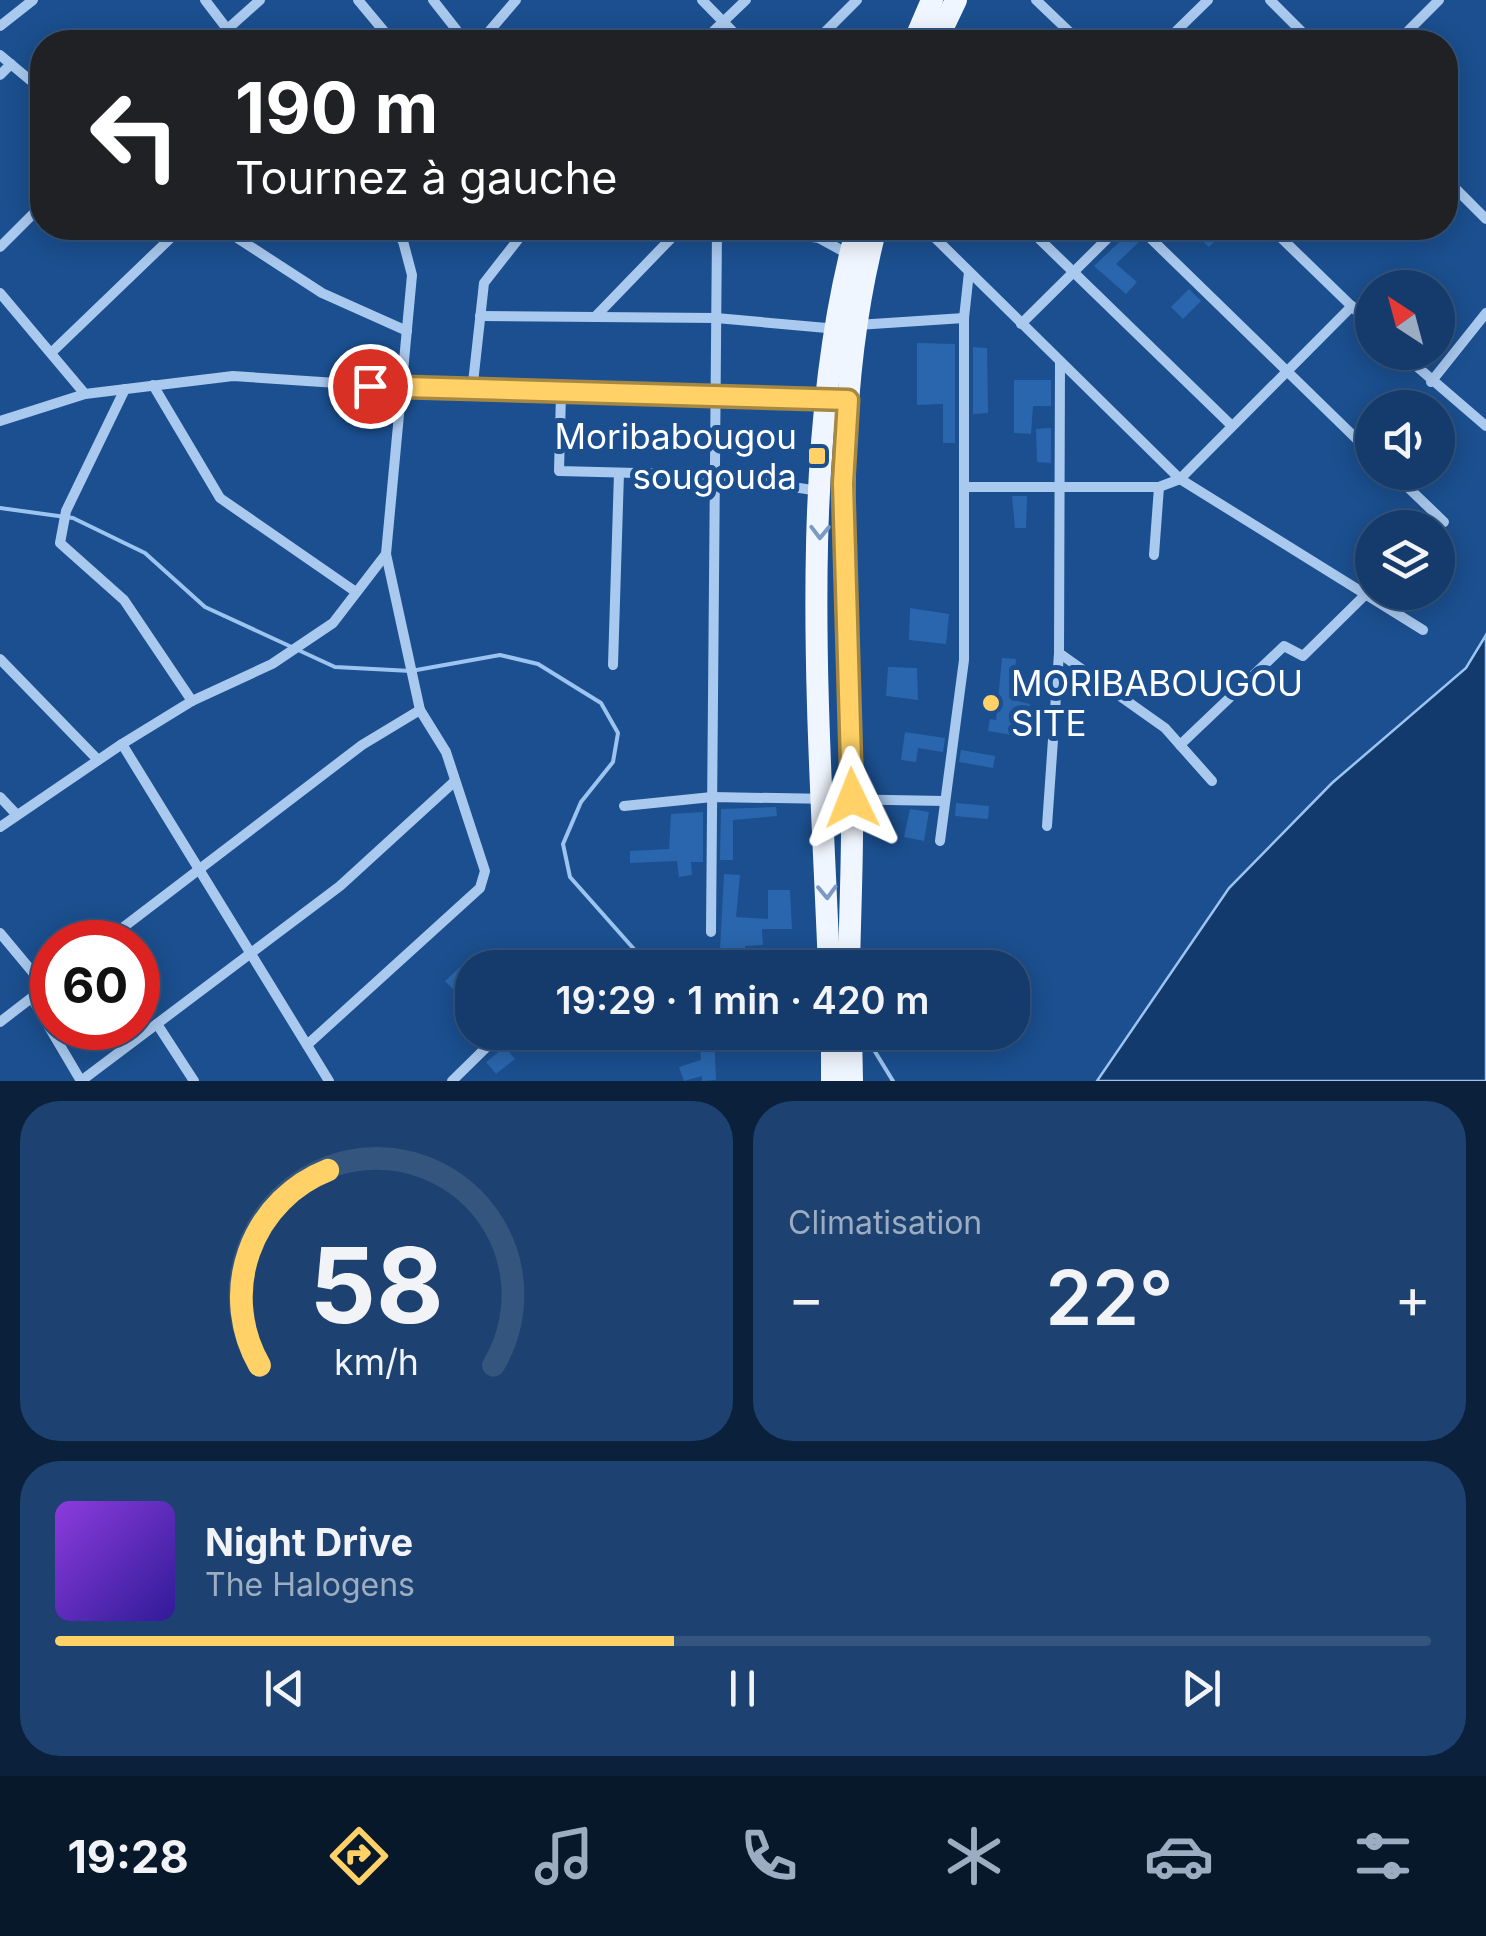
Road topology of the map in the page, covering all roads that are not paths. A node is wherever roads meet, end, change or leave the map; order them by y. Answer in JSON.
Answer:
{"nodes":[{"id":1,"x":34,"y":0,"type":"edge"},
{"id":2,"x":204,"y":0,"type":"edge"},
{"id":3,"x":260,"y":0,"type":"edge"},
{"id":4,"x":358,"y":0,"type":"edge"},
{"id":5,"x":433,"y":0,"type":"edge"},
{"id":6,"x":516,"y":0,"type":"edge"},
{"id":7,"x":702,"y":0,"type":"edge"},
{"id":8,"x":746,"y":0,"type":"edge"},
{"id":9,"x":857,"y":0,"type":"edge"},
{"id":10,"x":932,"y":0,"type":"edge"},
{"id":11,"x":956,"y":0,"type":"edge"},
{"id":12,"x":1036,"y":0,"type":"edge"},
{"id":13,"x":1208,"y":0,"type":"edge"},
{"id":14,"x":1270,"y":0,"type":"edge"},
{"id":15,"x":1439,"y":0,"type":"edge"},
{"id":16,"x":724,"y":22,"type":"junction"},
{"id":17,"x":0,"y":26,"type":"edge"},
{"id":18,"x":227,"y":30,"type":"joint"},
{"id":19,"x":383,"y":30,"type":"edge"},
{"id":20,"x":457,"y":30,"type":"edge"},
{"id":21,"x":490,"y":30,"type":"edge"},
{"id":22,"x":715,"y":30,"type":"edge"},
{"id":23,"x":732,"y":30,"type":"edge"},
{"id":24,"x":826,"y":30,"type":"edge"},
{"id":25,"x":919,"y":30,"type":"edge"},
{"id":26,"x":944,"y":30,"type":"edge"},
{"id":27,"x":1067,"y":30,"type":"edge"},
{"id":28,"x":1178,"y":30,"type":"edge"},
{"id":29,"x":1300,"y":30,"type":"edge"},
{"id":30,"x":1409,"y":30,"type":"edge"},
{"id":31,"x":0,"y":55,"type":"edge"},
{"id":32,"x":10,"y":64,"type":"junction"},
{"id":33,"x":0,"y":75,"type":"edge"},
{"id":34,"x":30,"y":80,"type":"edge"},
{"id":35,"x":1458,"y":191,"type":"edge"},
{"id":36,"x":30,"y":217,"type":"edge"},
{"id":37,"x":1486,"y":220,"type":"edge"},
{"id":38,"x":168,"y":240,"type":"edge"},
{"id":39,"x":240,"y":240,"type":"edge"},
{"id":40,"x":402,"y":240,"type":"edge"},
{"id":41,"x":518,"y":240,"type":"edge"},
{"id":42,"x":669,"y":240,"type":"edge"},
{"id":43,"x":717,"y":240,"type":"edge"},
{"id":44,"x":822,"y":240,"type":"edge"},
{"id":45,"x":854,"y":240,"type":"edge"},
{"id":46,"x":873,"y":240,"type":"edge"},
{"id":47,"x":937,"y":240,"type":"edge"},
{"id":48,"x":1041,"y":240,"type":"edge"},
{"id":49,"x":1106,"y":240,"type":"edge"},
{"id":50,"x":1152,"y":240,"type":"edge"},
{"id":51,"x":1283,"y":240,"type":"edge"},
{"id":52,"x":0,"y":247,"type":"edge"},
{"id":53,"x":850,"y":254,"type":"junction"},
{"id":54,"x":1075,"y":270,"type":"junction"},
{"id":55,"x":968,"y":272,"type":"junction"},
{"id":56,"x":0,"y":293,"type":"edge"},
{"id":57,"x":1352,"y":306,"type":"junction"},
{"id":58,"x":1355,"y":309,"type":"edge"},
{"id":59,"x":1486,"y":313,"type":"edge"},
{"id":60,"x":480,"y":316,"type":"junction"},
{"id":61,"x":595,"y":318,"type":"junction"},
{"id":62,"x":716,"y":318,"type":"junction"},
{"id":63,"x":964,"y":318,"type":"junction"},
{"id":64,"x":1021,"y":324,"type":"junction"},
{"id":65,"x":848,"y":327,"type":"junction"},
{"id":66,"x":407,"y":331,"type":"junction"},
{"id":67,"x":51,"y":353,"type":"junction"},
{"id":68,"x":1060,"y":363,"type":"junction"},
{"id":69,"x":1418,"y":370,"type":"edge"},
{"id":70,"x":1285,"y":372,"type":"junction"},
{"id":71,"x":1430,"y":382,"type":"junction"},
{"id":72,"x":153,"y":385,"type":"junction"},
{"id":73,"x":125,"y":388,"type":"junction"},
{"id":74,"x":404,"y":388,"type":"junction"},
{"id":75,"x":472,"y":392,"type":"junction"},
{"id":76,"x":85,"y":394,"type":"junction"},
{"id":77,"x":561,"y":394,"type":"junction"},
{"id":78,"x":716,"y":397,"type":"junction"},
{"id":79,"x":837,"y":400,"type":"junction"},
{"id":80,"x":0,"y":420,"type":"edge"},
{"id":81,"x":1231,"y":425,"type":"junction"},
{"id":82,"x":1486,"y":426,"type":"edge"},
{"id":83,"x":1355,"y":438,"type":"edge"},
{"id":84,"x":619,"y":472,"type":"junction"},
{"id":85,"x":715,"y":475,"type":"junction"},
{"id":86,"x":1180,"y":479,"type":"junction"},
{"id":87,"x":964,"y":487,"type":"junction"},
{"id":88,"x":1159,"y":487,"type":"junction"},
{"id":89,"x":1060,"y":488,"type":"junction"},
{"id":90,"x":1411,"y":490,"type":"edge"},
{"id":91,"x":820,"y":491,"type":"junction"},
{"id":92,"x":1432,"y":510,"type":"edge"},
{"id":93,"x":386,"y":554,"type":"junction"},
{"id":94,"x":1154,"y":555,"type":"dead end"},
{"id":95,"x":1355,"y":587,"type":"edge"},
{"id":96,"x":356,"y":592,"type":"junction"},
{"id":97,"x":1355,"y":605,"type":"edge"},
{"id":98,"x":1391,"y":610,"type":"edge"},
{"id":99,"x":1422,"y":630,"type":"dead end"},
{"id":100,"x":1059,"y":653,"type":"junction"},
{"id":101,"x":0,"y":659,"type":"edge"},
{"id":102,"x":612,"y":665,"type":"dead end"},
{"id":103,"x":192,"y":701,"type":"junction"},
{"id":104,"x":420,"y":710,"type":"junction"},
{"id":105,"x":122,"y":744,"type":"junction"},
{"id":106,"x":1180,"y":745,"type":"junction"},
{"id":107,"x":98,"y":760,"type":"junction"},
{"id":108,"x":455,"y":780,"type":"junction"},
{"id":109,"x":1212,"y":781,"type":"dead end"},
{"id":110,"x":0,"y":797,"type":"edge"},
{"id":111,"x":712,"y":797,"type":"junction"},
{"id":112,"x":823,"y":798,"type":"junction"},
{"id":113,"x":852,"y":798,"type":"junction"},
{"id":114,"x":945,"y":801,"type":"junction"},
{"id":115,"x":624,"y":806,"type":"dead end"},
{"id":116,"x":16,"y":814,"type":"junction"},
{"id":117,"x":1047,"y":826,"type":"dead end"},
{"id":118,"x":0,"y":827,"type":"edge"},
{"id":119,"x":940,"y":841,"type":"dead end"},
{"id":120,"x":199,"y":870,"type":"junction"},
{"id":121,"x":133,"y":920,"type":"edge"},
{"id":122,"x":711,"y":932,"type":"dead end"},
{"id":123,"x":0,"y":933,"type":"edge"},
{"id":124,"x":829,"y":950,"type":"edge"},
{"id":125,"x":849,"y":950,"type":"edge"},
{"id":126,"x":250,"y":953,"type":"junction"},
{"id":127,"x":30,"y":964,"type":"edge"},
{"id":128,"x":30,"y":1000,"type":"edge"},
{"id":129,"x":0,"y":1022,"type":"edge"},
{"id":130,"x":160,"y":1022,"type":"edge"},
{"id":131,"x":160,"y":1029,"type":"edge"},
{"id":132,"x":307,"y":1045,"type":"junction"},
{"id":133,"x":63,"y":1050,"type":"edge"},
{"id":134,"x":122,"y":1050,"type":"edge"},
{"id":135,"x":484,"y":1050,"type":"edge"},
{"id":136,"x":81,"y":1081,"type":"edge"},
{"id":137,"x":194,"y":1081,"type":"edge"},
{"id":138,"x":329,"y":1081,"type":"edge"},
{"id":139,"x":452,"y":1081,"type":"edge"}],
"edges":[{"from":1,"to":17,"type":"street"},
{"from":2,"to":18,"type":"street"},
{"from":3,"to":18,"type":"street"},
{"from":4,"to":19,"type":"street"},
{"from":5,"to":20,"type":"street"},
{"from":6,"to":21,"type":"street"},
{"from":7,"to":16,"type":"street"},
{"from":8,"to":16,"type":"street"},
{"from":9,"to":24,"type":"street"},
{"from":10,"to":25,"type":"main road"},
{"from":11,"to":26,"type":"main road"},
{"from":12,"to":27,"type":"street"},
{"from":13,"to":28,"type":"street"},
{"from":14,"to":29,"type":"street"},
{"from":15,"to":30,"type":"street"},
{"from":16,"to":22,"type":"street"},
{"from":16,"to":23,"type":"street"},
{"from":31,"to":32,"type":"street"},
{"from":32,"to":33,"type":"street"},
{"from":32,"to":34,"type":"street"},
{"from":35,"to":37,"type":"street"},
{"from":36,"to":52,"type":"street"},
{"from":38,"to":67,"type":"street"},
{"from":39,"to":66,"type":"street"},
{"from":40,"to":66,"type":"street"},
{"from":41,"to":60,"type":"street"},
{"from":42,"to":61,"type":"street"},
{"from":43,"to":62,"type":"street"},
{"from":44,"to":53,"type":"street"},
{"from":45,"to":53,"type":"main road"},
{"from":46,"to":65,"type":"main road"},
{"from":47,"to":55,"type":"street"},
{"from":48,"to":54,"type":"street"},
{"from":49,"to":54,"type":"street"},
{"from":50,"to":70,"type":"street"},
{"from":51,"to":57,"type":"street"},
{"from":53,"to":65,"type":"main road"},
{"from":54,"to":64,"type":"street"},
{"from":54,"to":81,"type":"street"},
{"from":55,"to":63,"type":"street"},
{"from":55,"to":64,"type":"street"},
{"from":56,"to":67,"type":"street"},
{"from":57,"to":58,"type":"street"},
{"from":57,"to":70,"type":"street"},
{"from":59,"to":71,"type":"street"},
{"from":60,"to":61,"type":"street"},
{"from":60,"to":75,"type":"street"},
{"from":61,"to":62,"type":"street"},
{"from":62,"to":65,"type":"street"},
{"from":62,"to":78,"type":"street"},
{"from":63,"to":65,"type":"street"},
{"from":63,"to":87,"type":"street"},
{"from":64,"to":68,"type":"street"},
{"from":65,"to":79,"type":"main road"},
{"from":66,"to":74,"type":"street"},
{"from":67,"to":76,"type":"street"},
{"from":68,"to":86,"type":"street"},
{"from":68,"to":89,"type":"street"},
{"from":69,"to":71,"type":"street"},
{"from":70,"to":81,"type":"street"},
{"from":70,"to":83,"type":"street"},
{"from":71,"to":82,"type":"street"},
{"from":72,"to":73,"type":"street"},
{"from":72,"to":74,"type":"street"},
{"from":72,"to":96,"type":"street"},
{"from":73,"to":76,"type":"street"},
{"from":73,"to":103,"type":"street"},
{"from":74,"to":75,"type":"street"},
{"from":74,"to":93,"type":"street"},
{"from":75,"to":77,"type":"street"},
{"from":76,"to":80,"type":"street"},
{"from":77,"to":78,"type":"street"},
{"from":77,"to":84,"type":"street"},
{"from":78,"to":79,"type":"street"},
{"from":78,"to":85,"type":"street"},
{"from":79,"to":91,"type":"main road"},
{"from":79,"to":113,"type":"main road"},
{"from":81,"to":86,"type":"street"},
{"from":84,"to":85,"type":"street"},
{"from":84,"to":102,"type":"street"},
{"from":85,"to":91,"type":"street"},
{"from":85,"to":111,"type":"street"},
{"from":86,"to":88,"type":"street"},
{"from":86,"to":95,"type":"street"},
{"from":87,"to":89,"type":"street"},
{"from":87,"to":114,"type":"street"},
{"from":88,"to":89,"type":"street"},
{"from":88,"to":94,"type":"street"},
{"from":89,"to":100,"type":"street"},
{"from":90,"to":92,"type":"street"},
{"from":91,"to":112,"type":"main road","one_way":true},
{"from":93,"to":96,"type":"street"},
{"from":93,"to":104,"type":"street"},
{"from":96,"to":103,"type":"street"},
{"from":97,"to":106,"type":"street"},
{"from":98,"to":99,"type":"street"},
{"from":100,"to":106,"type":"street"},
{"from":100,"to":117,"type":"street"},
{"from":101,"to":107,"type":"street"},
{"from":103,"to":105,"type":"street"},
{"from":104,"to":108,"type":"street"},
{"from":104,"to":120,"type":"street"},
{"from":105,"to":107,"type":"street"},
{"from":105,"to":120,"type":"street"},
{"from":106,"to":109,"type":"street"},
{"from":107,"to":116,"type":"street"},
{"from":108,"to":126,"type":"street"},
{"from":108,"to":132,"type":"street"},
{"from":110,"to":116,"type":"street"},
{"from":111,"to":112,"type":"street"},
{"from":111,"to":115,"type":"street"},
{"from":111,"to":122,"type":"street"},
{"from":112,"to":113,"type":"street"},
{"from":112,"to":124,"type":"main road","one_way":true},
{"from":113,"to":114,"type":"street"},
{"from":113,"to":125,"type":"main road"},
{"from":114,"to":119,"type":"street"},
{"from":116,"to":118,"type":"street"},
{"from":120,"to":121,"type":"street"},
{"from":120,"to":126,"type":"street"},
{"from":123,"to":127,"type":"street"},
{"from":126,"to":130,"type":"street"},
{"from":126,"to":132,"type":"street"},
{"from":128,"to":129,"type":"street"},
{"from":131,"to":137,"type":"street"},
{"from":132,"to":138,"type":"street"},
{"from":133,"to":136,"type":"street"},
{"from":134,"to":136,"type":"street"},
{"from":135,"to":139,"type":"street"}]}
